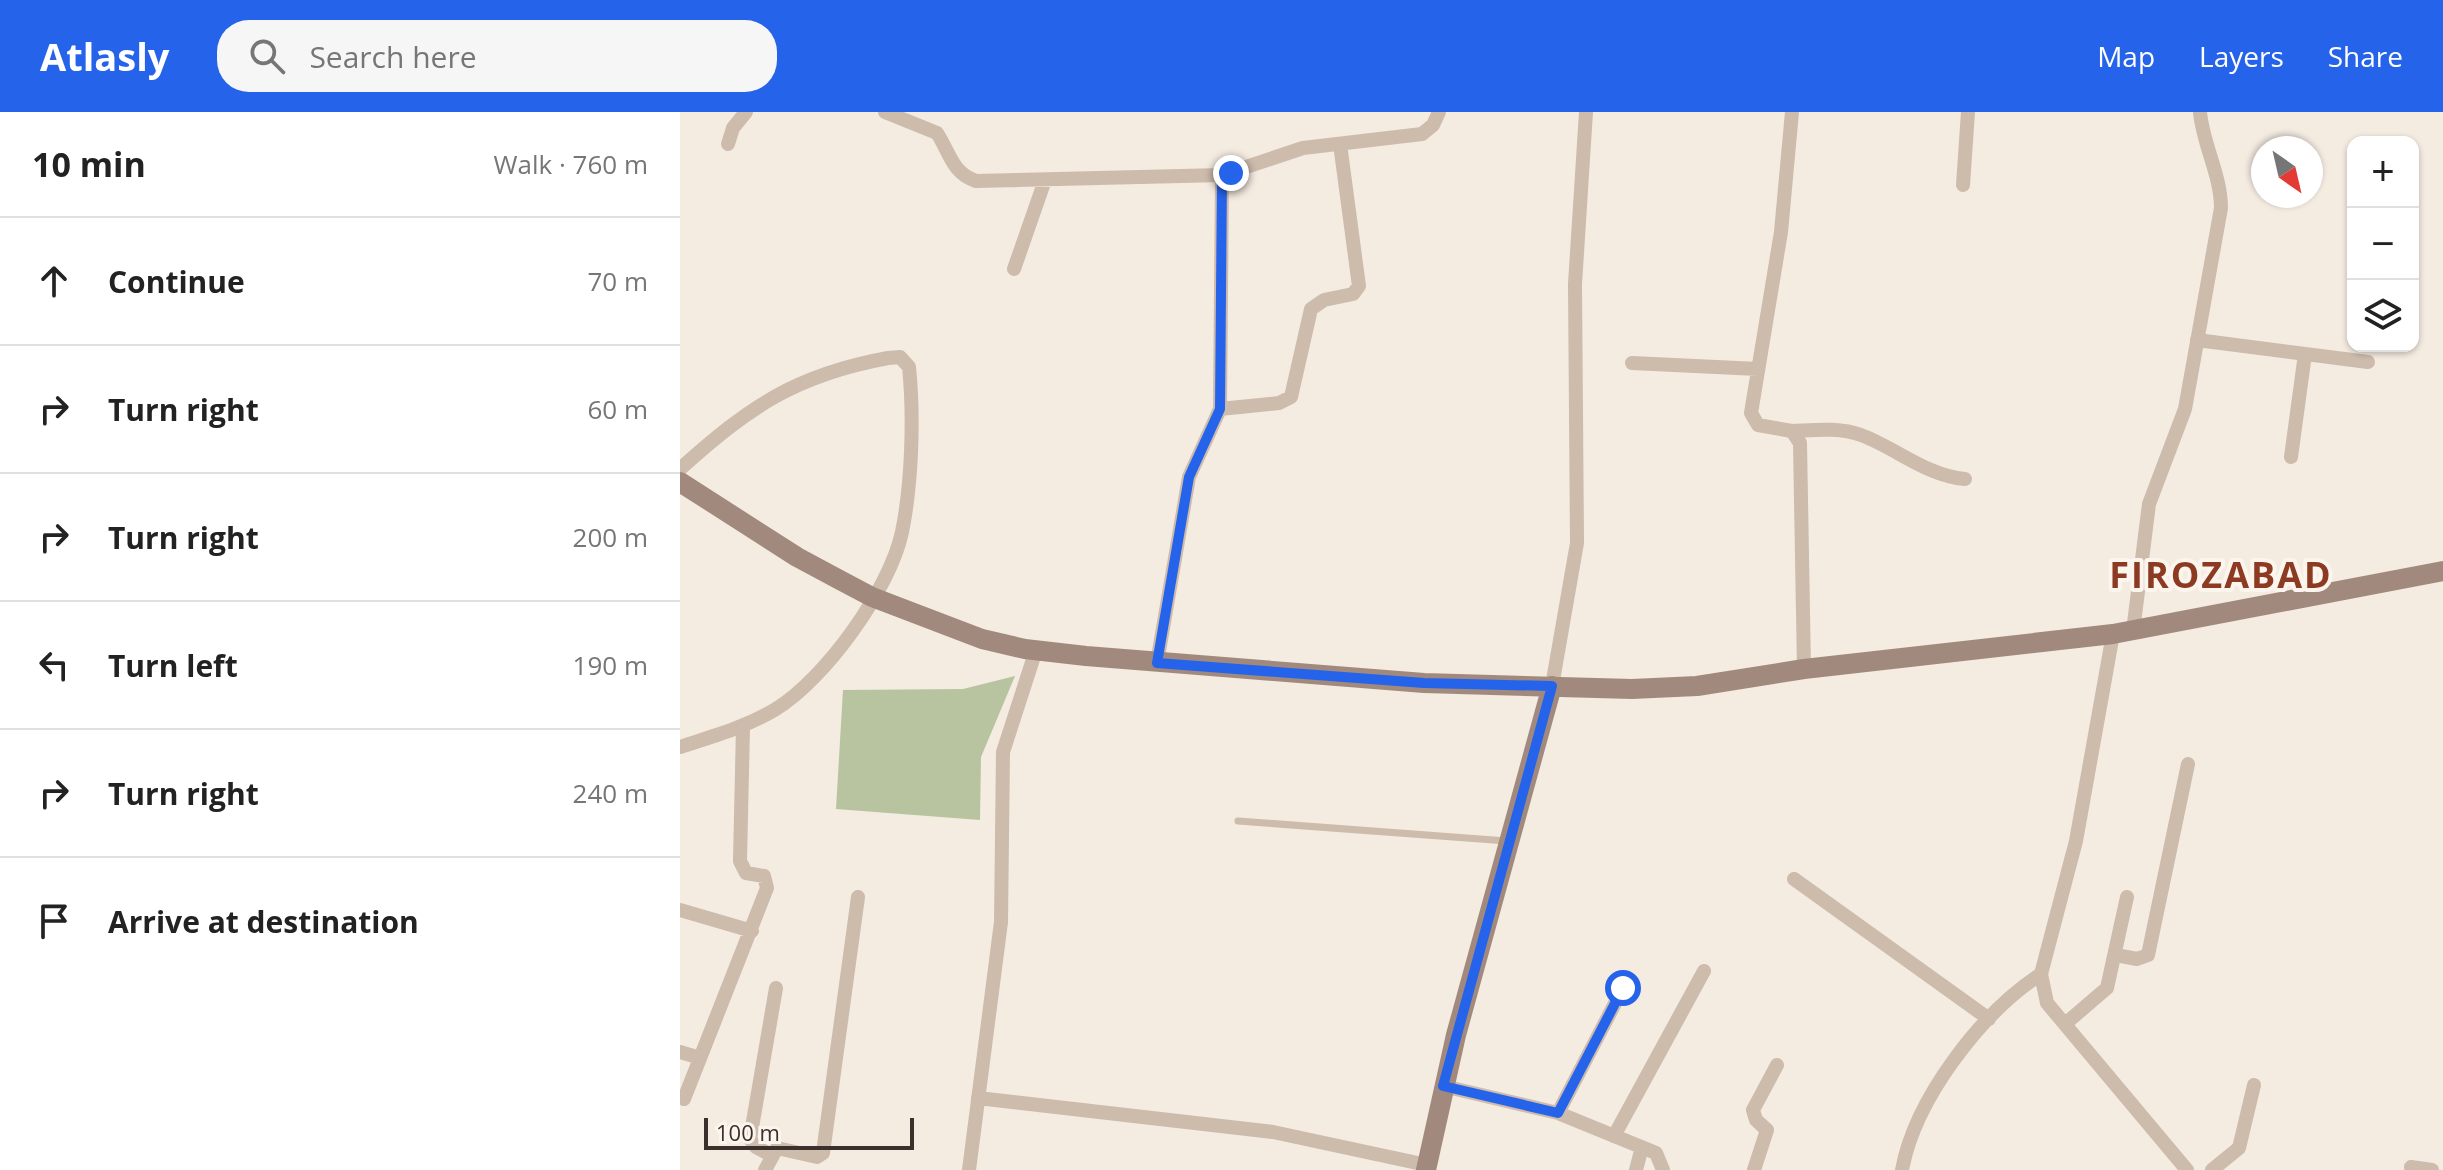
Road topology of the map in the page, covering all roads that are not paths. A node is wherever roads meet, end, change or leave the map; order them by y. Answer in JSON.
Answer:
{"nodes":[{"id":1,"x":746,"y":112,"type":"edge"},
{"id":2,"x":885,"y":112,"type":"edge"},
{"id":3,"x":1439,"y":112,"type":"edge"},
{"id":4,"x":1586,"y":112,"type":"edge"},
{"id":5,"x":1792,"y":112,"type":"edge"},
{"id":6,"x":1968,"y":112,"type":"edge"},
{"id":7,"x":2200,"y":112,"type":"edge"},
{"id":8,"x":728,"y":144,"type":"dead end"},
{"id":9,"x":1340,"y":144,"type":"junction"},
{"id":10,"x":1222,"y":175,"type":"junction"},
{"id":11,"x":1045,"y":180,"type":"junction"},
{"id":12,"x":1963,"y":185,"type":"dead end"},
{"id":13,"x":1014,"y":269,"type":"dead end"},
{"id":14,"x":2197,"y":340,"type":"junction"},
{"id":15,"x":2305,"y":354,"type":"junction"},
{"id":16,"x":2368,"y":362,"type":"dead end"},
{"id":17,"x":1632,"y":363,"type":"dead end"},
{"id":18,"x":1758,"y":369,"type":"junction"},
{"id":19,"x":1220,"y":409,"type":"junction"},
{"id":20,"x":1792,"y":431,"type":"junction"},
{"id":21,"x":2291,"y":457,"type":"dead end"},
{"id":22,"x":680,"y":469,"type":"edge"},
{"id":23,"x":1965,"y":479,"type":"dead end"},
{"id":24,"x":680,"y":482,"type":"edge"},
{"id":25,"x":2443,"y":571,"type":"edge"},
{"id":26,"x":872,"y":597,"type":"junction"},
{"id":27,"x":2123,"y":632,"type":"junction"},
{"id":28,"x":1036,"y":650,"type":"junction"},
{"id":29,"x":1157,"y":663,"type":"junction"},
{"id":30,"x":1804,"y":669,"type":"junction"},
{"id":31,"x":1552,"y":686,"type":"junction"},
{"id":32,"x":743,"y":727,"type":"junction"},
{"id":33,"x":680,"y":747,"type":"edge"},
{"id":34,"x":2188,"y":764,"type":"dead end"},
{"id":35,"x":1238,"y":821,"type":"dead end"},
{"id":36,"x":1509,"y":842,"type":"junction"},
{"id":37,"x":1794,"y":879,"type":"dead end"},
{"id":38,"x":858,"y":897,"type":"dead end"},
{"id":39,"x":2127,"y":897,"type":"dead end"},
{"id":40,"x":681,"y":913,"type":"edge"},
{"id":41,"x":752,"y":931,"type":"junction"},
{"id":42,"x":2116,"y":955,"type":"junction"},
{"id":43,"x":1704,"y":971,"type":"dead end"},
{"id":44,"x":2041,"y":974,"type":"junction"},
{"id":45,"x":776,"y":988,"type":"dead end"},
{"id":46,"x":1623,"y":988,"type":"dead end"},
{"id":47,"x":1989,"y":1019,"type":"junction"},
{"id":48,"x":2065,"y":1024,"type":"junction"},
{"id":49,"x":680,"y":1052,"type":"edge"},
{"id":50,"x":700,"y":1058,"type":"junction"},
{"id":51,"x":1777,"y":1065,"type":"dead end"},
{"id":52,"x":2254,"y":1085,"type":"dead end"},
{"id":53,"x":1443,"y":1086,"type":"junction"},
{"id":54,"x":978,"y":1098,"type":"junction"},
{"id":55,"x":684,"y":1099,"type":"dead end"},
{"id":56,"x":1558,"y":1113,"type":"junction"},
{"id":57,"x":1614,"y":1136,"type":"junction"},
{"id":58,"x":1642,"y":1147,"type":"junction"},
{"id":59,"x":771,"y":1155,"type":"junction"},
{"id":60,"x":1426,"y":1167,"type":"edge"},
{"id":61,"x":2411,"y":1167,"type":"dead end"},
{"id":62,"x":765,"y":1170,"type":"edge"},
{"id":63,"x":969,"y":1170,"type":"edge"},
{"id":64,"x":1636,"y":1170,"type":"edge"},
{"id":65,"x":1663,"y":1170,"type":"edge"},
{"id":66,"x":1754,"y":1170,"type":"edge"},
{"id":67,"x":1902,"y":1170,"type":"edge"},
{"id":68,"x":2187,"y":1170,"type":"edge"},
{"id":69,"x":2212,"y":1170,"type":"edge"},
{"id":70,"x":2432,"y":1170,"type":"edge"}],
"edges":[{"from":1,"to":8,"type":"street"},
{"from":2,"to":11,"type":"street"},
{"from":3,"to":9,"type":"street"},
{"from":4,"to":31,"type":"street"},
{"from":5,"to":18,"type":"street"},
{"from":6,"to":12,"type":"street"},
{"from":7,"to":14,"type":"street"},
{"from":9,"to":10,"type":"street"},
{"from":9,"to":19,"type":"street"},
{"from":10,"to":11,"type":"street"},
{"from":10,"to":19,"type":"street"},
{"from":11,"to":13,"type":"street"},
{"from":14,"to":15,"type":"street"},
{"from":14,"to":27,"type":"street"},
{"from":15,"to":16,"type":"street"},
{"from":15,"to":21,"type":"street"},
{"from":17,"to":18,"type":"street"},
{"from":18,"to":20,"type":"street"},
{"from":19,"to":29,"type":"street"},
{"from":20,"to":23,"type":"street"},
{"from":20,"to":30,"type":"street"},
{"from":22,"to":26,"type":"street"},
{"from":24,"to":26,"type":"street"},
{"from":25,"to":27,"type":"street"},
{"from":26,"to":28,"type":"street"},
{"from":26,"to":32,"type":"street"},
{"from":27,"to":30,"type":"street"},
{"from":27,"to":44,"type":"street"},
{"from":28,"to":29,"type":"street"},
{"from":28,"to":54,"type":"street"},
{"from":29,"to":31,"type":"street"},
{"from":30,"to":31,"type":"street"},
{"from":31,"to":36,"type":"street"},
{"from":32,"to":33,"type":"street"},
{"from":32,"to":41,"type":"street"},
{"from":34,"to":42,"type":"street"},
{"from":35,"to":36,"type":"lane"},
{"from":36,"to":53,"type":"street"},
{"from":37,"to":47,"type":"street"},
{"from":38,"to":59,"type":"street"},
{"from":39,"to":42,"type":"street"},
{"from":40,"to":41,"type":"street"},
{"from":41,"to":50,"type":"street"},
{"from":42,"to":48,"type":"street"},
{"from":43,"to":57,"type":"street"},
{"from":44,"to":47,"type":"street"},
{"from":44,"to":48,"type":"street"},
{"from":45,"to":59,"type":"street"},
{"from":46,"to":56,"type":"street"},
{"from":47,"to":67,"type":"street"},
{"from":48,"to":68,"type":"street"},
{"from":49,"to":50,"type":"street"},
{"from":50,"to":55,"type":"street"},
{"from":51,"to":66,"type":"street"},
{"from":52,"to":69,"type":"street"},
{"from":53,"to":56,"type":"street"},
{"from":53,"to":60,"type":"street"},
{"from":54,"to":60,"type":"street"},
{"from":54,"to":63,"type":"street"},
{"from":56,"to":57,"type":"street"},
{"from":57,"to":58,"type":"street"},
{"from":58,"to":64,"type":"street"},
{"from":58,"to":65,"type":"street"},
{"from":59,"to":62,"type":"street"},
{"from":61,"to":70,"type":"street"}]}
